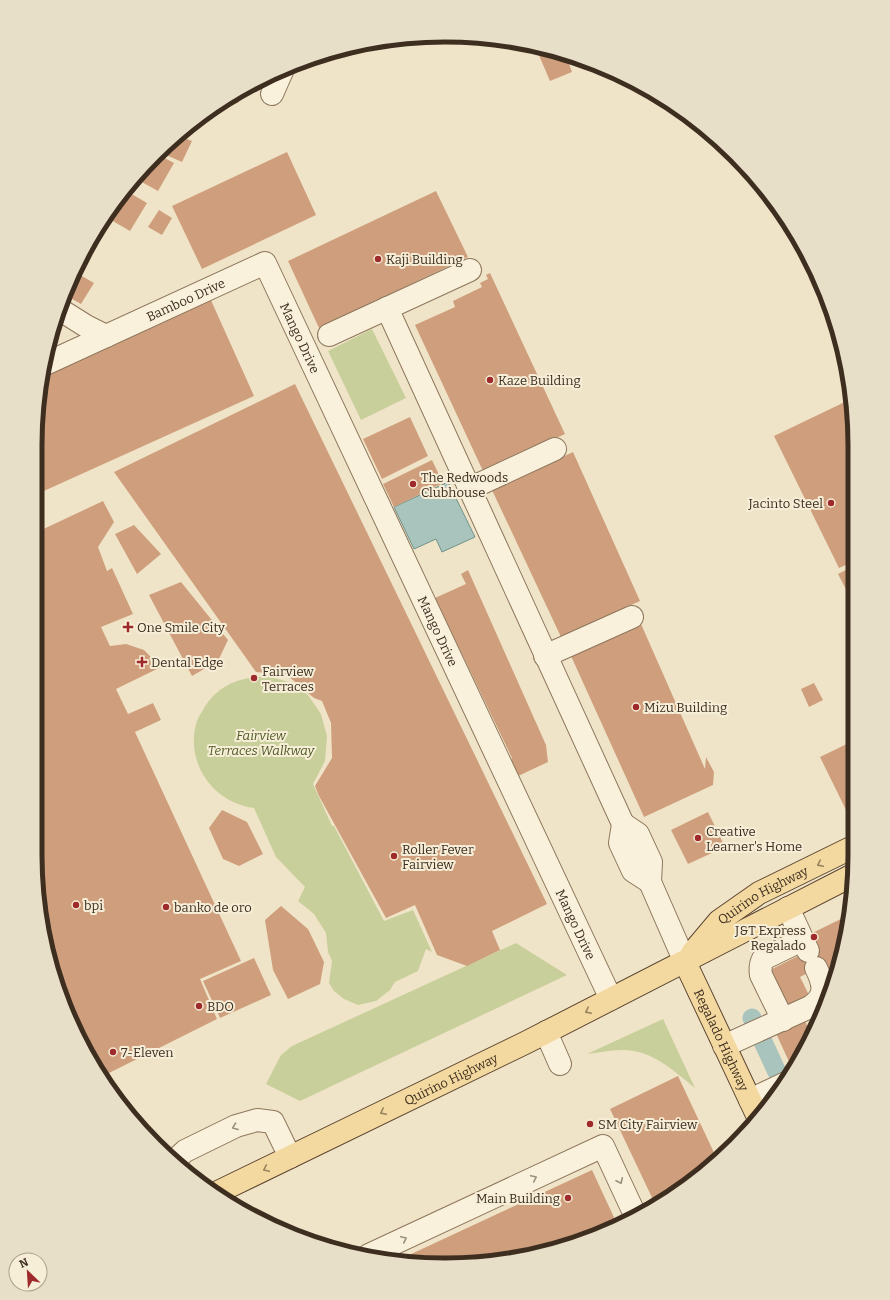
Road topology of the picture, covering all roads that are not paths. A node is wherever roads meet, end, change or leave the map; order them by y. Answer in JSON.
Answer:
{"nodes":[{"id":1,"x":279,"y":79,"type":"edge"},
{"id":2,"x":272,"y":94,"type":"dead end"},
{"id":3,"x":265,"y":263,"type":"joint"},
{"id":4,"x":470,"y":270,"type":"dead end"},
{"id":5,"x":387,"y":308,"type":"junction"},
{"id":6,"x":64,"y":313,"type":"edge"},
{"id":7,"x":329,"y":335,"type":"dead end"},
{"id":8,"x":106,"y":336,"type":"junction"},
{"id":9,"x":51,"y":361,"type":"edge"},
{"id":10,"x":555,"y":449,"type":"dead end"},
{"id":11,"x":469,"y":489,"type":"junction"},
{"id":12,"x":632,"y":617,"type":"dead end"},
{"id":13,"x":546,"y":656,"type":"junction"},
{"id":14,"x":848,"y":849,"type":"edge"},
{"id":15,"x":847,"y":878,"type":"edge"},
{"id":16,"x":788,"y":908,"type":"junction"},
{"id":17,"x":809,"y":953,"type":"junction"},
{"id":18,"x":685,"y":962,"type":"junction"},
{"id":19,"x":611,"y":999,"type":"junction"},
{"id":20,"x":783,"y":1020,"type":"junction"},
{"id":21,"x":546,"y":1032,"type":"junction"},
{"id":22,"x":724,"y":1046,"type":"junction"},
{"id":23,"x":560,"y":1064,"type":"dead end"},
{"id":24,"x":766,"y":1099,"type":"edge"},
{"id":25,"x":754,"y":1108,"type":"edge"},
{"id":26,"x":178,"y":1157,"type":"edge"},
{"id":27,"x":290,"y":1157,"type":"junction"},
{"id":28,"x":222,"y":1190,"type":"edge"},
{"id":29,"x":633,"y":1211,"type":"edge"},
{"id":30,"x":376,"y":1252,"type":"edge"}],
"edges":[{"from":1,"to":2,"type":"street"},
{"from":3,"to":8,"type":"street","name":"Bamboo Drive"},
{"from":3,"to":19,"type":"street","name":"Mango Drive"},
{"from":4,"to":5,"type":"street"},
{"from":5,"to":7,"type":"street"},
{"from":5,"to":11,"type":"street"},
{"from":6,"to":8,"type":"street"},
{"from":8,"to":9,"type":"street","name":"Bamboo Drive"},
{"from":10,"to":11,"type":"street"},
{"from":11,"to":13,"type":"street"},
{"from":12,"to":13,"type":"street"},
{"from":13,"to":18,"type":"street"},
{"from":14,"to":18,"type":"main road","name":"Quirino Highway","one_way":true},
{"from":15,"to":16,"type":"main road","name":"Quirino Highway"},
{"from":16,"to":17,"type":"street"},
{"from":16,"to":18,"type":"main road","name":"Quirino Highway"},
{"from":17,"to":20,"type":"street"},
{"from":17,"to":20,"type":"street"},
{"from":18,"to":19,"type":"main road","name":"Quirino Highway"},
{"from":18,"to":22,"type":"main road","name":"Regalado Highway"},
{"from":19,"to":21,"type":"main road","name":"Quirino Highway","one_way":true},
{"from":20,"to":22,"type":"street"},
{"from":21,"to":23,"type":"street"},
{"from":21,"to":27,"type":"main road","name":"Quirino Highway","one_way":true},
{"from":22,"to":25,"type":"main road","name":"Regalado Highway"},
{"from":24,"to":25,"type":"street"},
{"from":27,"to":26,"type":"street","one_way":true},
{"from":27,"to":28,"type":"main road","name":"Quirino Highway","one_way":true},
{"from":30,"to":29,"type":"street","one_way":true}]}
